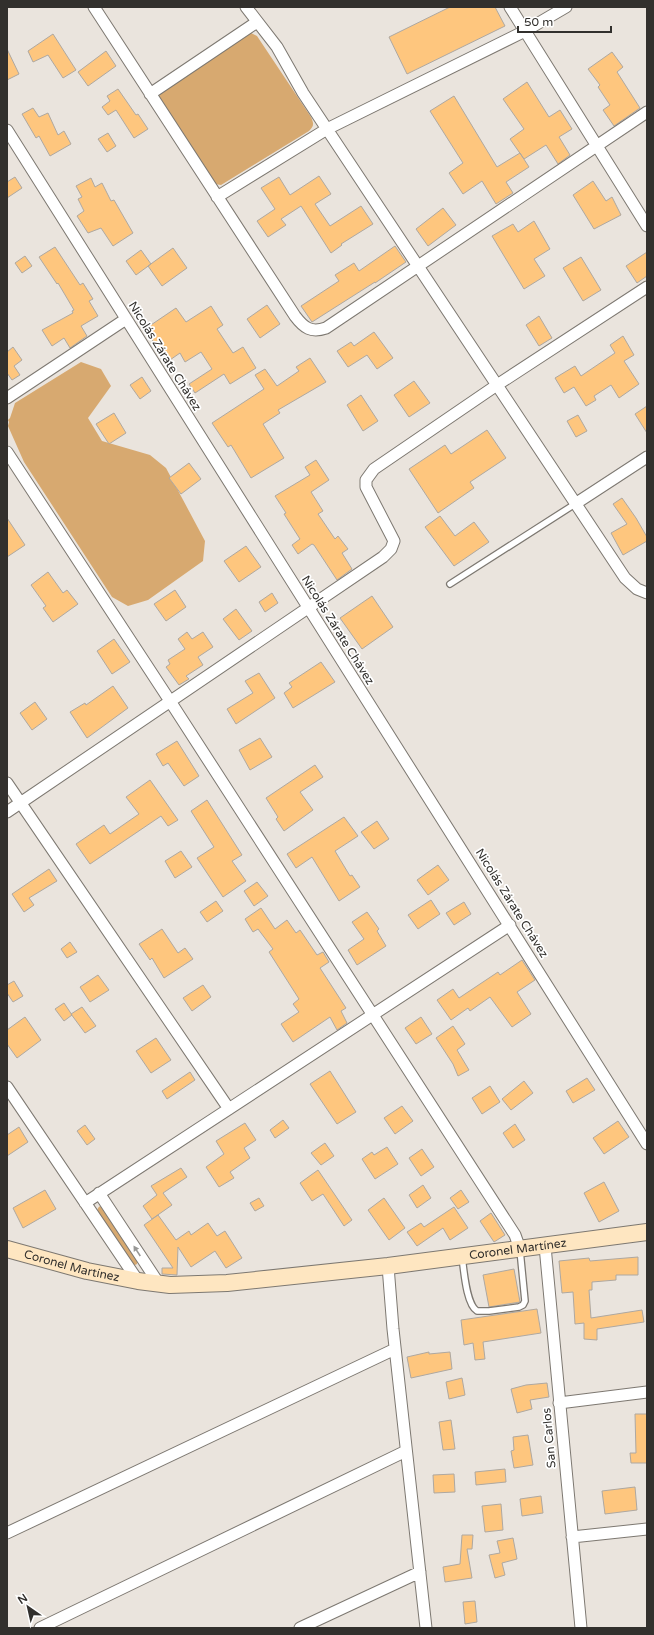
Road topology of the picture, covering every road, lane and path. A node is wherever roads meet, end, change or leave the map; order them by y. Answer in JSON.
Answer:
{"nodes":[{"id":1,"x":94,"y":7,"type":"edge"},
{"id":2,"x":246,"y":7,"type":"edge"},
{"id":3,"x":510,"y":7,"type":"edge"},
{"id":4,"x":566,"y":7,"type":"edge"},
{"id":5,"x":256,"y":22,"type":"junction"},
{"id":6,"x":525,"y":31,"type":"junction"},
{"id":7,"x":150,"y":94,"type":"junction"},
{"id":8,"x":647,"y":112,"type":"edge"},
{"id":9,"x":327,"y":129,"type":"junction"},
{"id":10,"x":7,"y":130,"type":"edge"},
{"id":11,"x":596,"y":145,"type":"junction"},
{"id":12,"x":217,"y":197,"type":"junction"},
{"id":13,"x":647,"y":226,"type":"edge"},
{"id":14,"x":419,"y":266,"type":"junction"},
{"id":15,"x":647,"y":287,"type":"edge"},
{"id":16,"x":126,"y":319,"type":"junction"},
{"id":17,"x":497,"y":385,"type":"junction"},
{"id":18,"x":7,"y":398,"type":"edge"},
{"id":19,"x":7,"y":452,"type":"edge"},
{"id":20,"x":647,"y":457,"type":"edge"},
{"id":21,"x":575,"y":504,"type":"junction"},
{"id":22,"x":450,"y":584,"type":"dead end"},
{"id":23,"x":647,"y":593,"type":"edge"},
{"id":24,"x":308,"y":608,"type":"junction"},
{"id":25,"x":170,"y":701,"type":"junction"},
{"id":26,"x":7,"y":783,"type":"edge"},
{"id":27,"x":20,"y":803,"type":"junction"},
{"id":28,"x":7,"y":812,"type":"edge"},
{"id":29,"x":510,"y":925,"type":"junction"},
{"id":30,"x":373,"y":1015,"type":"junction"},
{"id":31,"x":7,"y":1087,"type":"edge"},
{"id":32,"x":229,"y":1108,"type":"junction"},
{"id":33,"x":647,"y":1144,"type":"edge"},
{"id":34,"x":99,"y":1193,"type":"junction"},
{"id":35,"x":85,"y":1203,"type":"junction"},
{"id":36,"x":647,"y":1232,"type":"edge"},
{"id":37,"x":545,"y":1246,"type":"junction"},
{"id":38,"x":7,"y":1249,"type":"edge"},
{"id":39,"x":520,"y":1250,"type":"junction"},
{"id":40,"x":462,"y":1257,"type":"junction"},
{"id":41,"x":388,"y":1266,"type":"junction"},
{"id":42,"x":138,"y":1281,"type":"junction"},
{"id":43,"x":159,"y":1284,"type":"junction"},
{"id":44,"x":395,"y":1349,"type":"junction"},
{"id":45,"x":647,"y":1392,"type":"edge"},
{"id":46,"x":559,"y":1403,"type":"junction"},
{"id":47,"x":406,"y":1451,"type":"junction"},
{"id":48,"x":647,"y":1529,"type":"edge"},
{"id":49,"x":7,"y":1533,"type":"edge"},
{"id":50,"x":572,"y":1537,"type":"junction"},
{"id":51,"x":420,"y":1572,"type":"junction"},
{"id":52,"x":40,"y":1628,"type":"edge"},
{"id":53,"x":300,"y":1628,"type":"edge"},
{"id":54,"x":426,"y":1628,"type":"edge"},
{"id":55,"x":581,"y":1628,"type":"edge"}],
"edges":[{"from":1,"to":7,"type":"street"},
{"from":2,"to":5,"type":"street"},
{"from":3,"to":6,"type":"street"},
{"from":4,"to":6,"type":"street"},
{"from":5,"to":7,"type":"street"},
{"from":5,"to":9,"type":"street"},
{"from":6,"to":9,"type":"street"},
{"from":6,"to":11,"type":"street"},
{"from":7,"to":12,"type":"street"},
{"from":8,"to":11,"type":"street"},
{"from":9,"to":12,"type":"street"},
{"from":9,"to":14,"type":"street"},
{"from":10,"to":16,"type":"street","name":"Nicolás Zárate Chávez"},
{"from":11,"to":13,"type":"street"},
{"from":11,"to":14,"type":"street"},
{"from":12,"to":14,"type":"street"},
{"from":14,"to":17,"type":"street"},
{"from":15,"to":17,"type":"street"},
{"from":16,"to":18,"type":"street"},
{"from":16,"to":24,"type":"street","name":"Nicolás Zárate Chávez"},
{"from":17,"to":21,"type":"street"},
{"from":17,"to":24,"type":"street"},
{"from":19,"to":25,"type":"street"},
{"from":20,"to":21,"type":"street"},
{"from":21,"to":22,"type":"lane"},
{"from":21,"to":23,"type":"street"},
{"from":24,"to":25,"type":"street"},
{"from":24,"to":29,"type":"street","name":"Nicolás Zárate Chávez"},
{"from":25,"to":27,"type":"street"},
{"from":25,"to":30,"type":"street"},
{"from":26,"to":27,"type":"street"},
{"from":27,"to":28,"type":"street"},
{"from":27,"to":32,"type":"street"},
{"from":29,"to":30,"type":"street"},
{"from":29,"to":33,"type":"street","name":"Nicolás Zárate Chávez"},
{"from":30,"to":32,"type":"street"},
{"from":30,"to":39,"type":"street"},
{"from":31,"to":35,"type":"street"},
{"from":32,"to":34,"type":"street"},
{"from":34,"to":35,"type":"street"},
{"from":43,"to":34,"type":"street","one_way":true},
{"from":35,"to":42,"type":"street"},
{"from":36,"to":37,"type":"main road","name":"Coronel Martínez"},
{"from":37,"to":39,"type":"main road","name":"Coronel Martínez"},
{"from":37,"to":46,"type":"street","name":"San Carlos"},
{"from":38,"to":42,"type":"main road","name":"Coronel Martínez"},
{"from":39,"to":40,"type":"main road","name":"Coronel Martínez"},
{"from":39,"to":40,"type":"lane"},
{"from":40,"to":41,"type":"main road","name":"Coronel Martínez"},
{"from":41,"to":43,"type":"main road","name":"Coronel Martínez"},
{"from":41,"to":44,"type":"street"},
{"from":42,"to":43,"type":"main road","name":"Coronel Martínez"},
{"from":44,"to":47,"type":"street"},
{"from":44,"to":49,"type":"street"},
{"from":45,"to":46,"type":"street"},
{"from":46,"to":50,"type":"street","name":"San Carlos"},
{"from":47,"to":51,"type":"street"},
{"from":47,"to":52,"type":"street"},
{"from":48,"to":50,"type":"street"},
{"from":50,"to":55,"type":"street","name":"San Carlos"},
{"from":51,"to":53,"type":"street"},
{"from":51,"to":54,"type":"street"}]}
